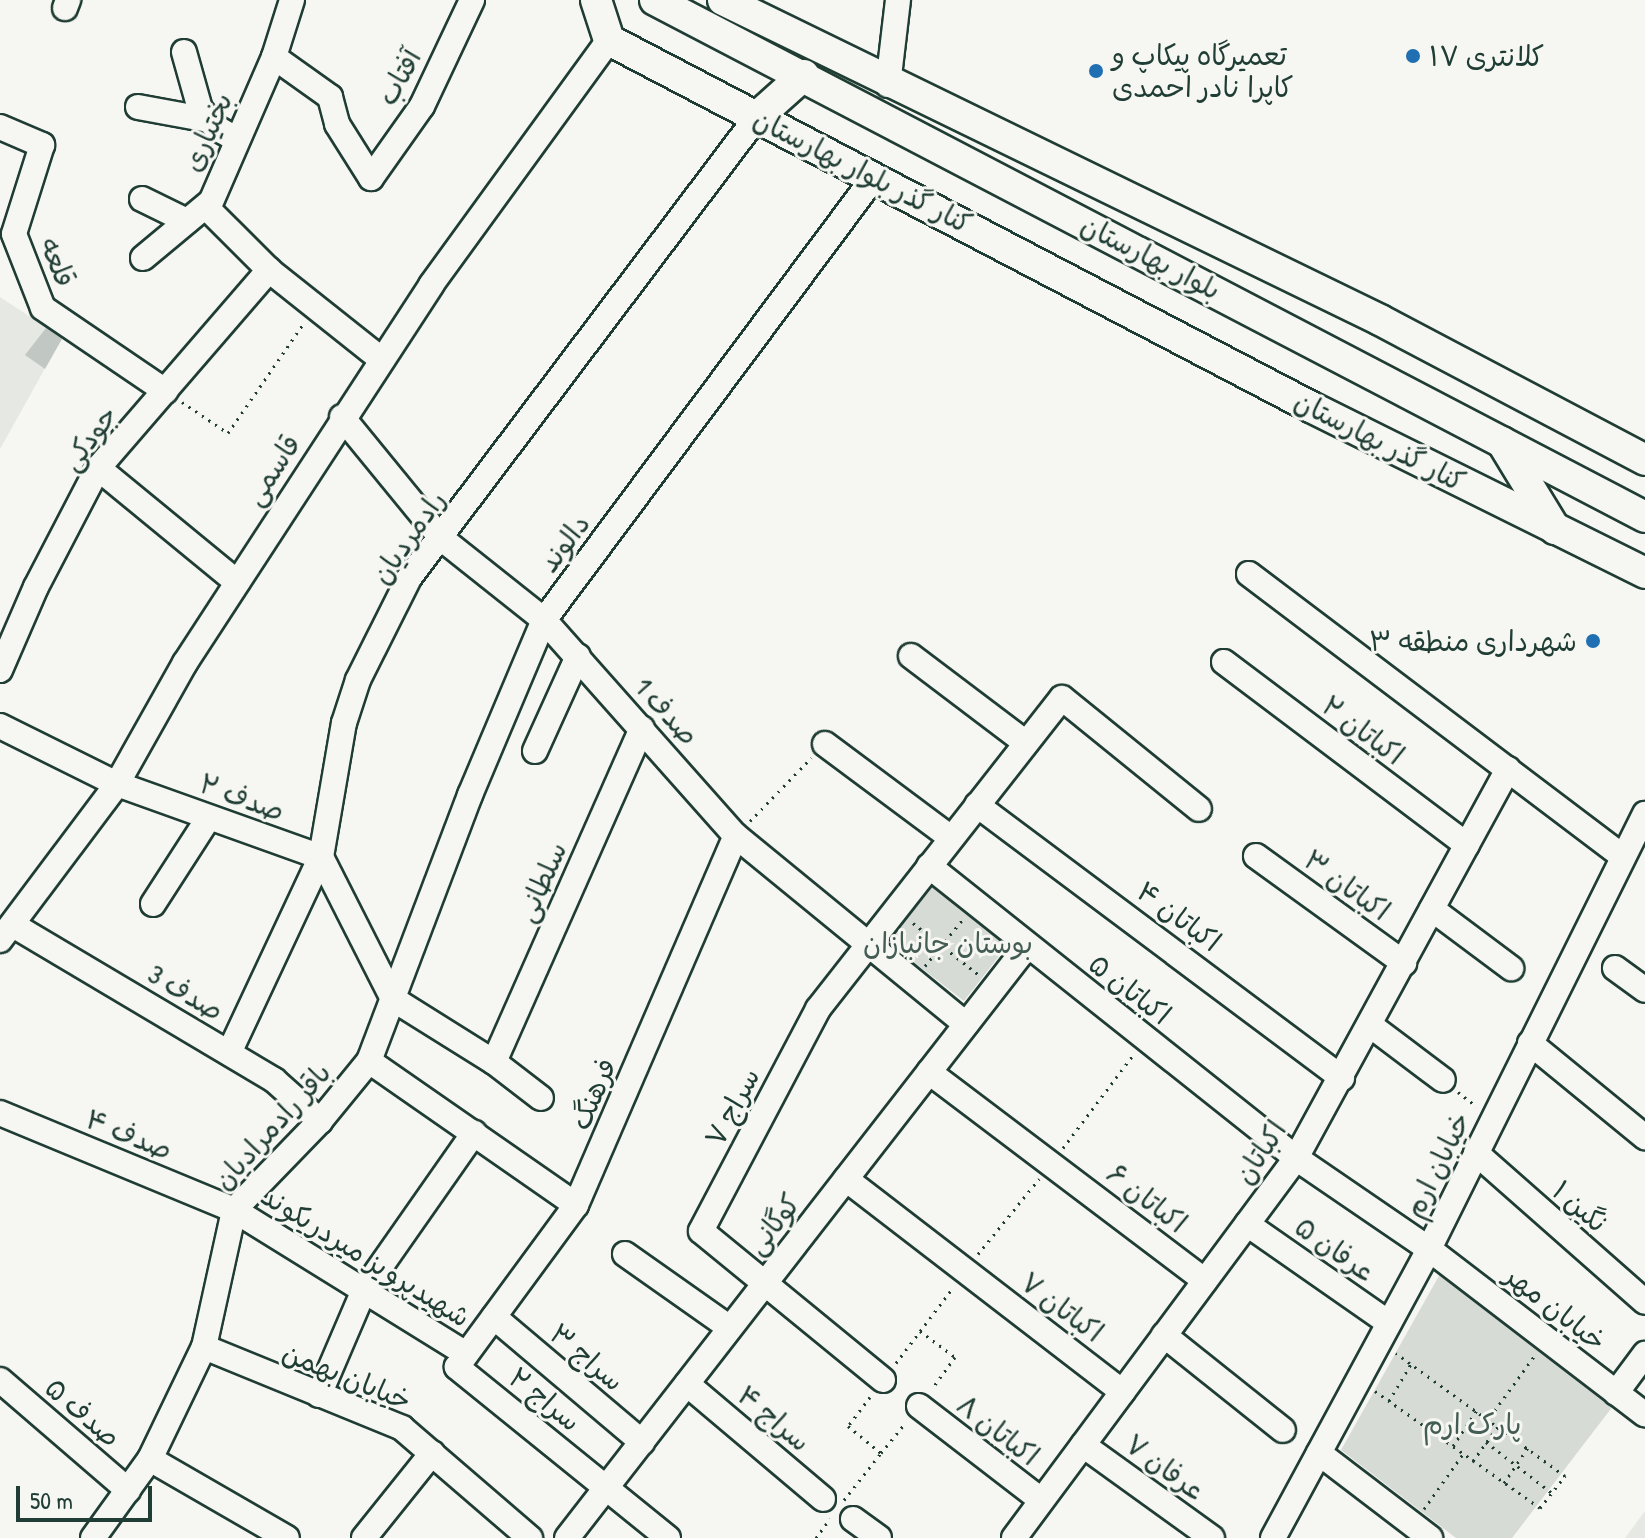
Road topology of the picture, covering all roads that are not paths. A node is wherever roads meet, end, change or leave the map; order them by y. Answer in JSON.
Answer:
{"nodes":[{"id":1,"x":292,"y":0,"type":"edge"},
{"id":2,"x":472,"y":0,"type":"edge"},
{"id":3,"x":596,"y":0,"type":"edge"},
{"id":4,"x":655,"y":0,"type":"edge"},
{"id":5,"x":723,"y":0,"type":"edge"},
{"id":6,"x":898,"y":0,"type":"edge"},
{"id":7,"x":609,"y":40,"type":"junction"},
{"id":8,"x":184,"y":52,"type":"dead end"},
{"id":9,"x":274,"y":57,"type":"junction"},
{"id":10,"x":804,"y":75,"type":"junction"},
{"id":11,"x":888,"y":85,"type":"junction"},
{"id":12,"x":138,"y":107,"type":"dead end"},
{"id":13,"x":757,"y":117,"type":"junction"},
{"id":14,"x":209,"y":120,"type":"junction"},
{"id":15,"x":0,"y":127,"type":"edge"},
{"id":16,"x":236,"y":139,"type":"junction"},
{"id":17,"x":875,"y":176,"type":"junction"},
{"id":18,"x":1103,"y":184,"type":"junction"},
{"id":19,"x":142,"y":199,"type":"dead end"},
{"id":20,"x":209,"y":203,"type":"junction"},
{"id":21,"x":187,"y":221,"type":"junction"},
{"id":22,"x":1082,"y":222,"type":"junction"},
{"id":23,"x":1203,"y":236,"type":"junction"},
{"id":24,"x":143,"y":258,"type":"dead end"},
{"id":25,"x":269,"y":270,"type":"junction"},
{"id":26,"x":1187,"y":276,"type":"junction"},
{"id":27,"x":1117,"y":303,"type":"joint"},
{"id":28,"x":381,"y":359,"type":"junction"},
{"id":29,"x":165,"y":391,"type":"junction"},
{"id":30,"x":342,"y":417,"type":"junction"},
{"id":31,"x":1501,"y":440,"type":"junction"},
{"id":32,"x":1645,"y":460,"type":"edge"},
{"id":33,"x":98,"y":468,"type":"junction"},
{"id":34,"x":1645,"y":517,"type":"edge"},
{"id":35,"x":1555,"y":529,"type":"junction"},
{"id":36,"x":441,"y":538,"type":"junction"},
{"id":37,"x":1645,"y":573,"type":"edge"},
{"id":38,"x":1249,"y":574,"type":"dead end"},
{"id":39,"x":237,"y":582,"type":"junction"},
{"id":40,"x":544,"y":620,"type":"junction"},
{"id":41,"x":578,"y":656,"type":"junction"},
{"id":42,"x":911,"y":656,"type":"dead end"},
{"id":43,"x":1224,"y":662,"type":"dead end"},
{"id":44,"x":0,"y":670,"type":"edge"},
{"id":45,"x":0,"y":726,"type":"edge"},
{"id":46,"x":642,"y":728,"type":"junction"},
{"id":47,"x":1026,"y":743,"type":"junction"},
{"id":48,"x":825,"y":744,"type":"road end"},
{"id":49,"x":535,"y":751,"type":"dead end"},
{"id":50,"x":1508,"y":769,"type":"junction"},
{"id":51,"x":117,"y":784,"type":"junction"},
{"id":52,"x":977,"y":805,"type":"junction"},
{"id":53,"x":1199,"y":809,"type":"dead end"},
{"id":54,"x":1645,"y":814,"type":"edge"},
{"id":55,"x":209,"y":817,"type":"junction"},
{"id":56,"x":736,"y":836,"type":"junction"},
{"id":57,"x":951,"y":838,"type":"junction"},
{"id":58,"x":1467,"y":845,"type":"junction"},
{"id":59,"x":1256,"y":856,"type":"dead end"},
{"id":60,"x":1622,"y":856,"type":"junction"},
{"id":61,"x":321,"y":857,"type":"junction"},
{"id":62,"x":929,"y":866,"type":"junction"},
{"id":63,"x":153,"y":904,"type":"dead end"},
{"id":64,"x":1432,"y":909,"type":"junction"},
{"id":65,"x":7,"y":932,"type":"edge"},
{"id":66,"x":867,"y":945,"type":"junction"},
{"id":67,"x":1027,"y":946,"type":"junction"},
{"id":68,"x":1404,"y":963,"type":"junction"},
{"id":69,"x":1511,"y":968,"type":"dead end"},
{"id":70,"x":1615,"y":968,"type":"dead end"},
{"id":71,"x":1645,"y":990,"type":"edge"},
{"id":72,"x":393,"y":999,"type":"junction"},
{"id":73,"x":966,"y":1024,"type":"junction"},
{"id":74,"x":1370,"y":1025,"type":"junction"},
{"id":75,"x":1530,"y":1043,"type":"junction"},
{"id":76,"x":229,"y":1053,"type":"junction"},
{"id":77,"x":369,"y":1061,"type":"junction"},
{"id":78,"x":494,"y":1062,"type":"junction"},
{"id":79,"x":929,"y":1072,"type":"junction"},
{"id":80,"x":1342,"y":1078,"type":"junction"},
{"id":81,"x":1443,"y":1080,"type":"road end"},
{"id":82,"x":541,"y":1098,"type":"dead end"},
{"id":83,"x":0,"y":1113,"type":"edge"},
{"id":84,"x":320,"y":1121,"type":"junction"},
{"id":85,"x":474,"y":1133,"type":"junction"},
{"id":86,"x":1645,"y":1137,"type":"edge"},
{"id":87,"x":1476,"y":1153,"type":"junction"},
{"id":88,"x":1296,"y":1158,"type":"junction"},
{"id":89,"x":846,"y":1179,"type":"junction"},
{"id":90,"x":576,"y":1205,"type":"junction"},
{"id":91,"x":234,"y":1210,"type":"junction"},
{"id":92,"x":1247,"y":1224,"type":"junction"},
{"id":93,"x":1429,"y":1249,"type":"junction"},
{"id":94,"x":625,"y":1254,"type":"dead end"},
{"id":95,"x":1205,"y":1281,"type":"junction"},
{"id":96,"x":766,"y":1282,"type":"junction"},
{"id":97,"x":364,"y":1290,"type":"junction"},
{"id":98,"x":1645,"y":1302,"type":"edge"},
{"id":99,"x":494,"y":1317,"type":"junction"},
{"id":100,"x":730,"y":1328,"type":"junction"},
{"id":101,"x":1384,"y":1332,"type":"junction"},
{"id":102,"x":1164,"y":1335,"type":"junction"},
{"id":103,"x":204,"y":1347,"type":"junction"},
{"id":104,"x":466,"y":1354,"type":"junction"},
{"id":105,"x":1645,"y":1354,"type":"edge"},
{"id":106,"x":0,"y":1380,"type":"edge"},
{"id":107,"x":883,"y":1380,"type":"dead end"},
{"id":108,"x":687,"y":1384,"type":"junction"},
{"id":109,"x":1123,"y":1392,"type":"junction"},
{"id":110,"x":1616,"y":1393,"type":"junction"},
{"id":111,"x":319,"y":1395,"type":"junction"},
{"id":112,"x":919,"y":1406,"type":"dead end"},
{"id":113,"x":1645,"y":1415,"type":"edge"},
{"id":114,"x":1283,"y":1430,"type":"dead end"},
{"id":115,"x":642,"y":1442,"type":"junction"},
{"id":116,"x":1083,"y":1445,"type":"junction"},
{"id":117,"x":432,"y":1453,"type":"junction"},
{"id":118,"x":1319,"y":1453,"type":"junction"},
{"id":119,"x":150,"y":1459,"type":"junction"},
{"id":120,"x":606,"y":1488,"type":"junction"},
{"id":121,"x":128,"y":1490,"type":"junction"},
{"id":122,"x":823,"y":1499,"type":"dead end"},
{"id":123,"x":1041,"y":1500,"type":"junction"},
{"id":124,"x":853,"y":1519,"type":"dead end"},
{"id":125,"x":1422,"y":1531,"type":"edge"},
{"id":126,"x":93,"y":1538,"type":"edge"},
{"id":127,"x":287,"y":1538,"type":"edge"},
{"id":128,"x":364,"y":1538,"type":"edge"},
{"id":129,"x":530,"y":1538,"type":"edge"},
{"id":130,"x":567,"y":1538,"type":"edge"},
{"id":131,"x":668,"y":1538,"type":"edge"},
{"id":132,"x":879,"y":1538,"type":"edge"},
{"id":133,"x":1014,"y":1538,"type":"edge"},
{"id":134,"x":1212,"y":1538,"type":"edge"},
{"id":135,"x":1273,"y":1538,"type":"edge"}],
"edges":[{"from":1,"to":9,"type":"street","name":"بختیاری"},
{"from":2,"to":9,"type":"street","name":"آفتاب"},
{"from":3,"to":7,"type":"main road"},
{"from":4,"to":10,"type":"main road","name":"بلوار بهارستان"},
{"from":5,"to":11,"type":"main road","name":"بلوار بهارستان"},
{"from":6,"to":11,"type":"street"},
{"from":7,"to":13,"type":"main road","name":"کنار گذر بلوار بهارستان"},
{"from":7,"to":28,"type":"street","name":"قاسمی"},
{"from":8,"to":14,"type":"street"},
{"from":9,"to":16,"type":"street","name":"بختیاری"},
{"from":10,"to":13,"type":"main road"},
{"from":10,"to":22,"type":"main road","name":"بلوار بهارستان"},
{"from":11,"to":18,"type":"main road","name":"بلوار بهارستان"},
{"from":12,"to":14,"type":"street"},
{"from":13,"to":17,"type":"main road","name":"کنار گذر بلوار بهارستان"},
{"from":13,"to":36,"type":"street","name":"رادمردیان"},
{"from":14,"to":16,"type":"street"},
{"from":15,"to":29,"type":"street","name":"قلعه"},
{"from":16,"to":20,"type":"street","name":"بختیاری"},
{"from":17,"to":27,"type":"main road","name":"کنار گذر بلوار بهارستان"},
{"from":17,"to":40,"type":"street","name":"دالوند"},
{"from":18,"to":22,"type":"main road"},
{"from":18,"to":23,"type":"main road","name":"بلوار بهارستان"},
{"from":19,"to":21,"type":"street"},
{"from":20,"to":21,"type":"street"},
{"from":20,"to":25,"type":"street","name":"بختیاری"},
{"from":21,"to":24,"type":"street"},
{"from":22,"to":26,"type":"main road","name":"بلوار بهارستان"},
{"from":23,"to":26,"type":"main road"},
{"from":23,"to":32,"type":"main road","name":"بلوار بهارستان"},
{"from":25,"to":28,"type":"street","name":"بختیاری"},
{"from":25,"to":29,"type":"street","name":"جودکی"},
{"from":26,"to":31,"type":"main road","name":"بلوار بهارستان"},
{"from":27,"to":35,"type":"main road","name":"کنار گذر بهارستان"},
{"from":28,"to":30,"type":"street","name":"قاسمی"},
{"from":29,"to":33,"type":"street","name":"جودکی"},
{"from":30,"to":36,"type":"street","name":"صدف 1"},
{"from":30,"to":39,"type":"street","name":"قاسمی"},
{"from":31,"to":34,"type":"main road","name":"بلوار بهارستان"},
{"from":31,"to":35,"type":"main road"},
{"from":33,"to":39,"type":"street"},
{"from":33,"to":44,"type":"street","name":"جودکی"},
{"from":35,"to":37,"type":"main road","name":"کنار گذر بهارستان"},
{"from":36,"to":40,"type":"street","name":"صدف 1"},
{"from":36,"to":61,"type":"street","name":"رادمردیان"},
{"from":38,"to":50,"type":"street"},
{"from":39,"to":51,"type":"street","name":"قاسمی"},
{"from":40,"to":41,"type":"street","name":"صدف 1"},
{"from":40,"to":72,"type":"street","name":"دالوند"},
{"from":41,"to":46,"type":"street","name":"صدف 1"},
{"from":41,"to":49,"type":"street"},
{"from":42,"to":47,"type":"street"},
{"from":43,"to":58,"type":"street","name":"اکباتان ۲"},
{"from":45,"to":51,"type":"street","name":"صدف ۲"},
{"from":46,"to":56,"type":"street","name":"صدف 1"},
{"from":46,"to":78,"type":"street","name":"سلطانی"},
{"from":47,"to":52,"type":"street"},
{"from":47,"to":53,"type":"street"},
{"from":48,"to":57,"type":"street"},
{"from":50,"to":58,"type":"street","name":"اکباتان"},
{"from":50,"to":60,"type":"street"},
{"from":51,"to":55,"type":"street","name":"صدف ۲"},
{"from":51,"to":65,"type":"street","name":"قاسمی"},
{"from":52,"to":57,"type":"street"},
{"from":52,"to":80,"type":"street","name":"اکباتان ۴"},
{"from":54,"to":60,"type":"street","name":"خیابان ارم"},
{"from":55,"to":61,"type":"street","name":"صدف ۲"},
{"from":55,"to":63,"type":"street"},
{"from":56,"to":66,"type":"street","name":"صدف 1"},
{"from":56,"to":90,"type":"street","name":"فرهنگ"},
{"from":57,"to":62,"type":"street"},
{"from":58,"to":64,"type":"street","name":"اکباتان"},
{"from":59,"to":68,"type":"street","name":"اکباتان ۳"},
{"from":60,"to":75,"type":"street","name":"خیابان ارم"},
{"from":61,"to":72,"type":"street"},
{"from":61,"to":76,"type":"street","name":"رادمردیان"},
{"from":62,"to":66,"type":"street"},
{"from":62,"to":67,"type":"street","name":"اکباتان ۵"},
{"from":64,"to":68,"type":"street","name":"اکباتان"},
{"from":64,"to":69,"type":"street"},
{"from":65,"to":76,"type":"street","name":"صدف 3"},
{"from":66,"to":73,"type":"street","name":"صدف 1"},
{"from":66,"to":96,"type":"street","name":"سراج ۷"},
{"from":67,"to":73,"type":"street","name":"کوگانی"},
{"from":67,"to":88,"type":"street","name":"اکباتان ۵"},
{"from":68,"to":74,"type":"street","name":"اکباتان"},
{"from":70,"to":71,"type":"street"},
{"from":72,"to":77,"type":"street","name":"باقر رادمرادیان"},
{"from":72,"to":78,"type":"street"},
{"from":73,"to":79,"type":"street","name":"کوگانی"},
{"from":74,"to":80,"type":"street","name":"اکباتان"},
{"from":74,"to":81,"type":"street"},
{"from":75,"to":86,"type":"street"},
{"from":75,"to":87,"type":"street","name":"خیابان ارم"},
{"from":76,"to":84,"type":"street","name":"صدف 3"},
{"from":77,"to":84,"type":"street","name":"باقر رادمرادیان"},
{"from":77,"to":85,"type":"street"},
{"from":78,"to":82,"type":"street"},
{"from":79,"to":89,"type":"street","name":"کوگانی"},
{"from":79,"to":95,"type":"street","name":"اکباتان ۶"},
{"from":80,"to":88,"type":"street","name":"اکباتان"},
{"from":83,"to":91,"type":"street","name":"صدف ۴"},
{"from":84,"to":91,"type":"street","name":"باقر رادمرادیان"},
{"from":85,"to":90,"type":"street"},
{"from":85,"to":97,"type":"street"},
{"from":87,"to":93,"type":"street","name":"خیابان ارم"},
{"from":87,"to":98,"type":"street","name":"نگین ۱"},
{"from":88,"to":92,"type":"street","name":"اکباتان"},
{"from":88,"to":93,"type":"street","name":"اکباتان ۵"},
{"from":89,"to":96,"type":"street","name":"کوگانی"},
{"from":89,"to":109,"type":"street","name":"اکباتان ۷"},
{"from":90,"to":99,"type":"street","name":"فرهنگ"},
{"from":91,"to":97,"type":"street","name":"شهیدپرویز میردریکوند"},
{"from":91,"to":103,"type":"street","name":"باقر رادمرادیان"},
{"from":92,"to":95,"type":"street","name":"اکباتان"},
{"from":92,"to":101,"type":"street","name":"عرفان ۵"},
{"from":93,"to":101,"type":"street","name":"خیابان ارم"},
{"from":93,"to":110,"type":"street","name":"خیابان مهر"},
{"from":94,"to":100,"type":"street"},
{"from":95,"to":102,"type":"street","name":"اکباتان"},
{"from":96,"to":100,"type":"street","name":"کوگانی"},
{"from":96,"to":107,"type":"street"},
{"from":97,"to":104,"type":"street","name":"شهیدپرویز میردریکوند"},
{"from":97,"to":111,"type":"street"},
{"from":99,"to":104,"type":"street","name":"فرهنگ"},
{"from":99,"to":115,"type":"street","name":"سراج ۳"},
{"from":100,"to":108,"type":"street","name":"کوگانی"},
{"from":101,"to":118,"type":"street","name":"خیابان ارم"},
{"from":102,"to":109,"type":"street","name":"اکباتان"},
{"from":102,"to":114,"type":"street"},
{"from":103,"to":111,"type":"street","name":"خیابان بهمن"},
{"from":103,"to":119,"type":"street","name":"باقر رادمرادیان"},
{"from":104,"to":120,"type":"street","name":"سراج ۲"},
{"from":105,"to":110,"type":"street"},
{"from":106,"to":121,"type":"street","name":"صدف ۵"},
{"from":108,"to":115,"type":"street","name":"کوگانی"},
{"from":108,"to":122,"type":"street","name":"سراج ۴"},
{"from":109,"to":116,"type":"street","name":"اکباتان"},
{"from":110,"to":113,"type":"street","name":"خیابان مهر"},
{"from":111,"to":117,"type":"street","name":"خیابان بهمن"},
{"from":112,"to":123,"type":"street","name":"اکباتان ۸"},
{"from":115,"to":120,"type":"street","name":"کوگانی"},
{"from":116,"to":123,"type":"street","name":"اکباتان"},
{"from":116,"to":134,"type":"street","name":"عرفان ۷"},
{"from":117,"to":128,"type":"street"},
{"from":117,"to":129,"type":"street","name":"خیابان بهمن"},
{"from":118,"to":125,"type":"street"},
{"from":118,"to":135,"type":"street","name":"خیابان ارم"},
{"from":119,"to":121,"type":"street","name":"باقر رادمرادیان"},
{"from":119,"to":127,"type":"street"},
{"from":120,"to":130,"type":"street","name":"کوگانی"},
{"from":120,"to":131,"type":"street"},
{"from":121,"to":126,"type":"street","name":"باقر رادمرادیان"},
{"from":123,"to":133,"type":"street","name":"اکباتان"},
{"from":124,"to":132,"type":"street"}]}
